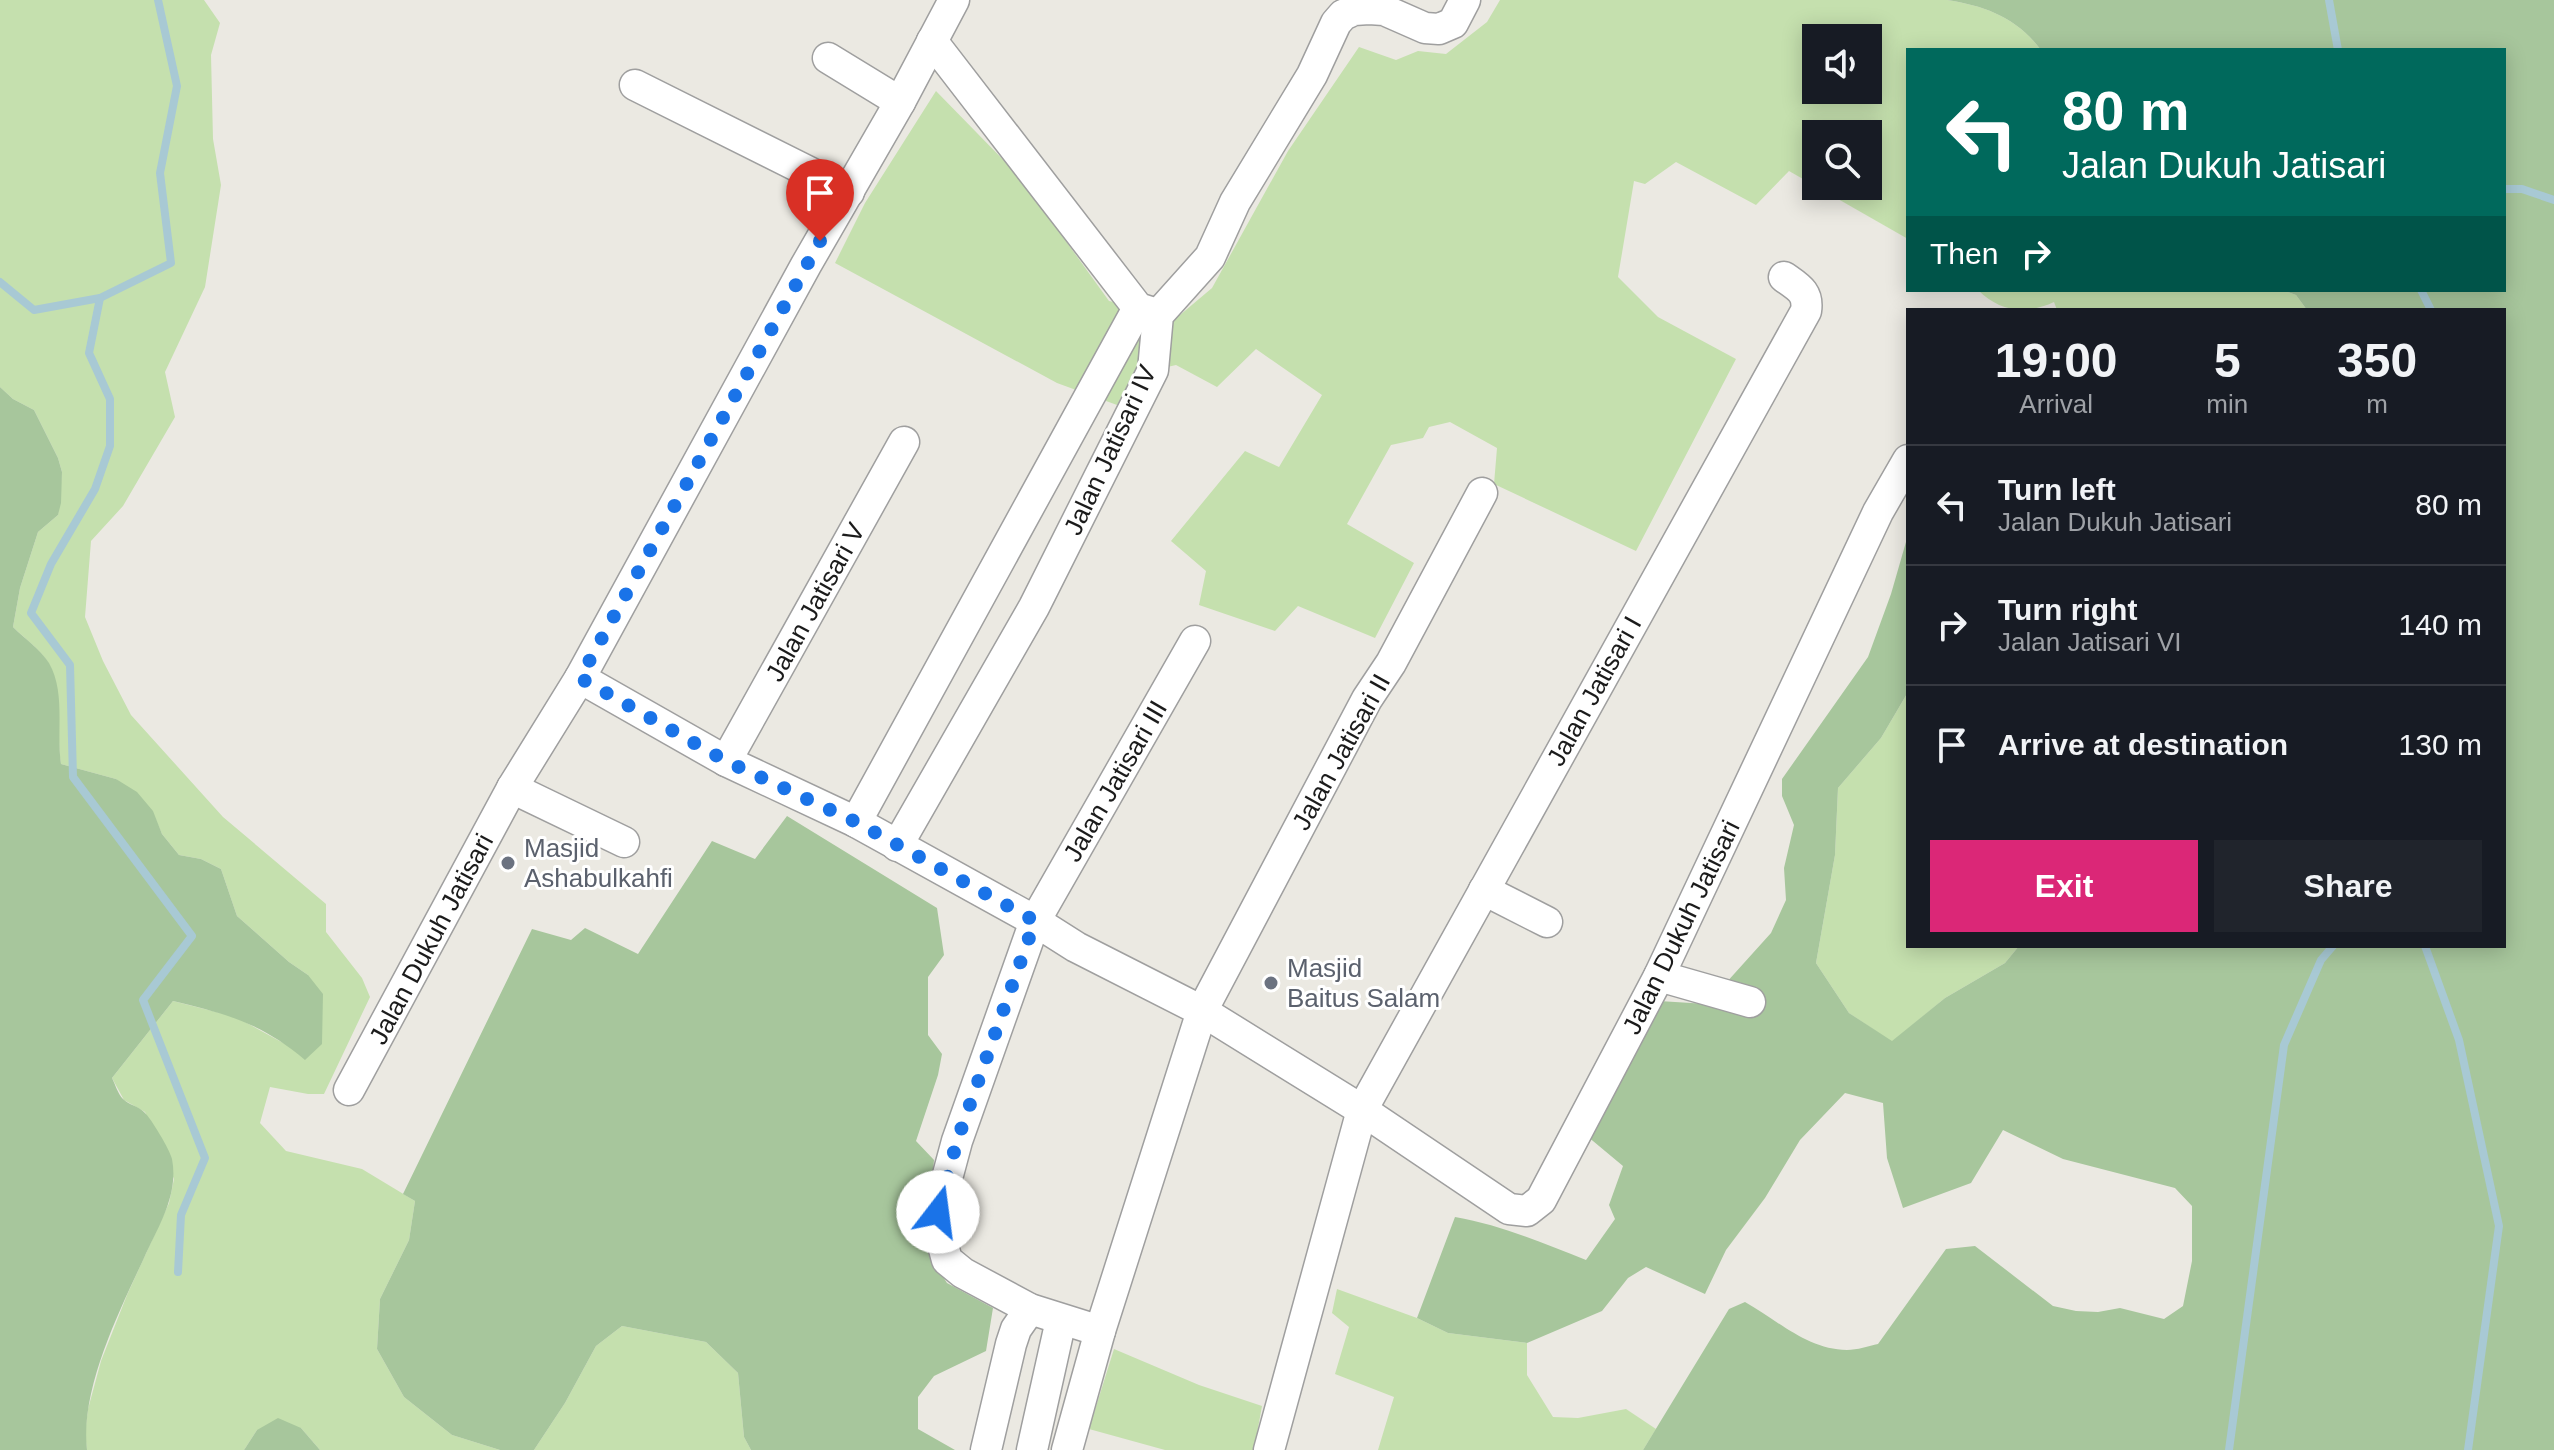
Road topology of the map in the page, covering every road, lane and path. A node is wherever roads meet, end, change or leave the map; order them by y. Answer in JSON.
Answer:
{"nodes":[{"id":1,"x":1465,"y":0,"type":"edge"},
{"id":2,"x":941,"y":5,"type":"edge"},
{"id":3,"x":932,"y":41,"type":"junction"},
{"id":4,"x":828,"y":58,"type":"dead end"},
{"id":5,"x":635,"y":85,"type":"dead end"},
{"id":6,"x":900,"y":102,"type":"junction"},
{"id":7,"x":849,"y":192,"type":"junction"},
{"id":8,"x":1784,"y":277,"type":"dead end"},
{"id":9,"x":1148,"y":312,"type":"junction"},
{"id":10,"x":904,"y":442,"type":"dead end"},
{"id":11,"x":1906,"y":463,"type":"edge"},
{"id":12,"x":1482,"y":493,"type":"dead end"},
{"id":13,"x":1195,"y":641,"type":"dead end"},
{"id":14,"x":580,"y":678,"type":"junction"},
{"id":15,"x":726,"y":761,"type":"junction"},
{"id":16,"x":512,"y":788,"type":"junction"},
{"id":17,"x":856,"y":822,"type":"junction"},
{"id":18,"x":624,"y":842,"type":"dead end"},
{"id":19,"x":897,"y":846,"type":"junction"},
{"id":20,"x":1484,"y":890,"type":"junction"},
{"id":21,"x":1035,"y":921,"type":"junction"},
{"id":22,"x":1547,"y":922,"type":"dead end"},
{"id":23,"x":1659,"y":976,"type":"junction"},
{"id":24,"x":1750,"y":1002,"type":"dead end"},
{"id":25,"x":1202,"y":1011,"type":"junction"},
{"id":26,"x":349,"y":1090,"type":"dead end"},
{"id":27,"x":1362,"y":1110,"type":"junction"},
{"id":28,"x":1030,"y":1309,"type":"junction"},
{"id":29,"x":1061,"y":1320,"type":"junction"},
{"id":30,"x":1100,"y":1331,"type":"junction"},
{"id":31,"x":986,"y":1450,"type":"edge"},
{"id":32,"x":1032,"y":1450,"type":"edge"},
{"id":33,"x":1067,"y":1450,"type":"edge"},
{"id":34,"x":1269,"y":1450,"type":"edge"}],
"edges":[{"from":1,"to":9,"type":"street"},
{"from":2,"to":3,"type":"street"},
{"from":3,"to":6,"type":"street"},
{"from":3,"to":9,"type":"street"},
{"from":4,"to":6,"type":"street"},
{"from":5,"to":7,"type":"street"},
{"from":6,"to":7,"type":"street"},
{"from":7,"to":14,"type":"street"},
{"from":8,"to":20,"type":"street","name":"Jalan Jatisari I"},
{"from":9,"to":17,"type":"street"},
{"from":9,"to":19,"type":"street","name":"Jalan Jatisari IV"},
{"from":10,"to":15,"type":"street","name":"Jalan Jatisari V"},
{"from":11,"to":23,"type":"street","name":"Jalan Dukuh Jatisari"},
{"from":12,"to":25,"type":"street","name":"Jalan Jatisari II"},
{"from":13,"to":21,"type":"street","name":"Jalan Jatisari III"},
{"from":14,"to":15,"type":"street","name":"Jalan Dukuh Jatisari"},
{"from":14,"to":16,"type":"street","name":"Jalan Dukuh Jatisari"},
{"from":15,"to":17,"type":"street","name":"Jalan Dukuh Jatisari"},
{"from":16,"to":18,"type":"street"},
{"from":16,"to":26,"type":"street","name":"Jalan Dukuh Jatisari"},
{"from":17,"to":19,"type":"street","name":"Jalan Dukuh Jatisari"},
{"from":19,"to":21,"type":"street","name":"Jalan Dukuh Jatisari"},
{"from":20,"to":22,"type":"street"},
{"from":20,"to":27,"type":"street","name":"Jalan Jatisari I"},
{"from":21,"to":25,"type":"street","name":"Jalan Dukuh Jatisari"},
{"from":21,"to":28,"type":"street"},
{"from":23,"to":24,"type":"street"},
{"from":23,"to":27,"type":"street","name":"Jalan Dukuh Jatisari"},
{"from":25,"to":27,"type":"street","name":"Jalan Dukuh Jatisari"},
{"from":25,"to":30,"type":"street"},
{"from":27,"to":34,"type":"street"},
{"from":28,"to":29,"type":"street"},
{"from":28,"to":31,"type":"street"},
{"from":29,"to":30,"type":"street"},
{"from":29,"to":32,"type":"street"},
{"from":30,"to":33,"type":"street"}]}
